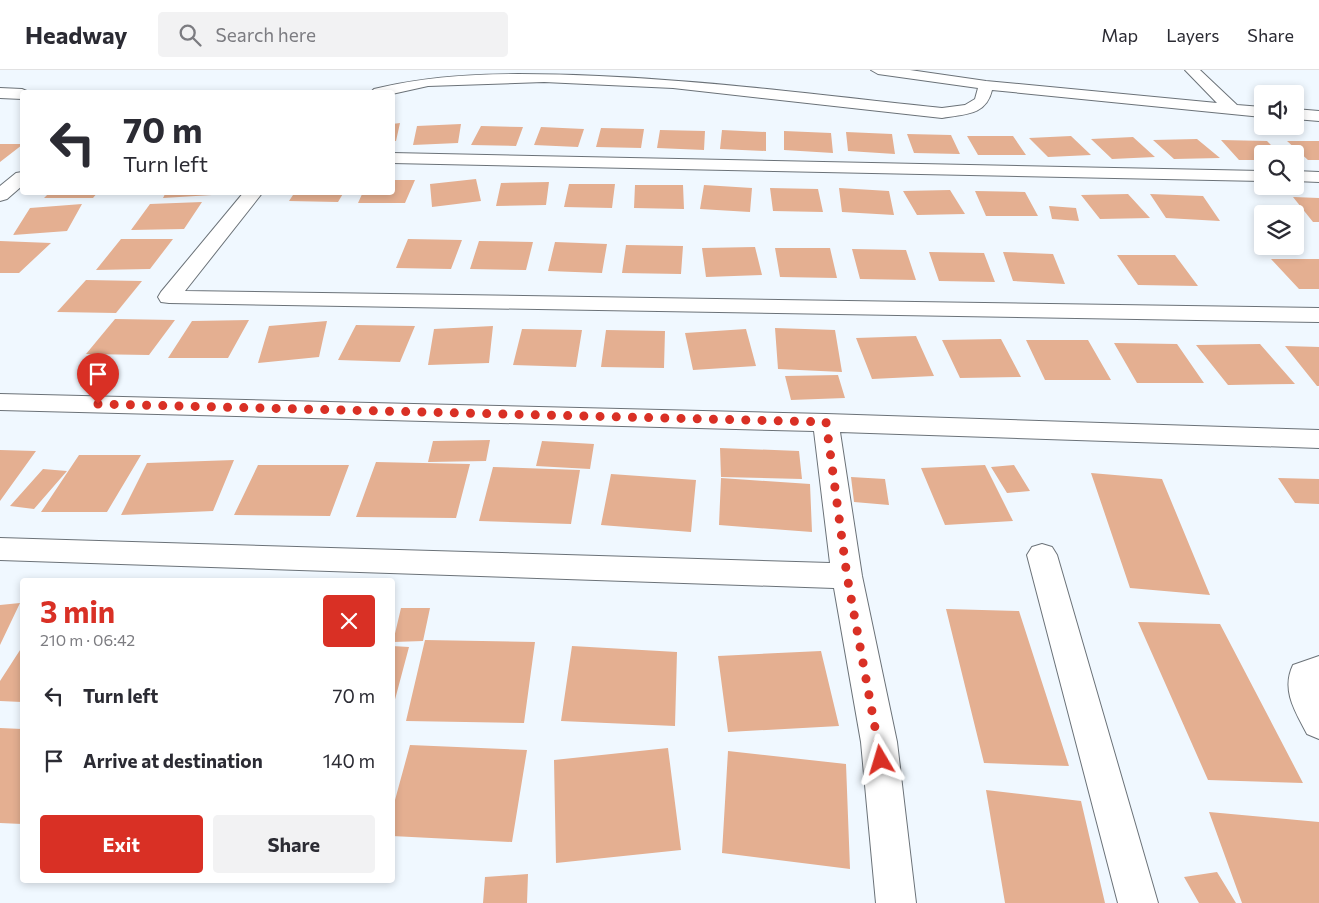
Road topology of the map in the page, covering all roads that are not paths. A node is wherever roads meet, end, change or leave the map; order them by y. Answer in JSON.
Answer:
{"nodes":[{"id":1,"x":878,"y":70,"type":"edge"},
{"id":2,"x":1192,"y":70,"type":"edge"},
{"id":3,"x":986,"y":85,"type":"junction"},
{"id":4,"x":390,"y":90,"type":"edge"},
{"id":5,"x":0,"y":93,"type":"edge"},
{"id":6,"x":20,"y":94,"type":"edge"},
{"id":7,"x":1233,"y":110,"type":"junction"},
{"id":8,"x":1254,"y":111,"type":"edge"},
{"id":9,"x":1304,"y":115,"type":"edge"},
{"id":10,"x":1319,"y":116,"type":"edge"},
{"id":11,"x":395,"y":158,"type":"edge"},
{"id":12,"x":1254,"y":176,"type":"edge"},
{"id":13,"x":1304,"y":176,"type":"edge"},
{"id":14,"x":1319,"y":177,"type":"edge"},
{"id":15,"x":20,"y":179,"type":"edge"},
{"id":16,"x":0,"y":195,"type":"edge"},
{"id":17,"x":252,"y":195,"type":"edge"},
{"id":18,"x":1319,"y":315,"type":"edge"},
{"id":19,"x":0,"y":402,"type":"edge"},
{"id":20,"x":826,"y":422,"type":"junction"},
{"id":21,"x":1319,"y":439,"type":"edge"},
{"id":22,"x":0,"y":549,"type":"edge"},
{"id":23,"x":1042,"y":555,"type":"dead end"},
{"id":24,"x":847,"y":576,"type":"junction"},
{"id":25,"x":1319,"y":670,"type":"edge"},
{"id":26,"x":1319,"y":723,"type":"edge"},
{"id":27,"x":896,"y":903,"type":"edge"},
{"id":28,"x":1138,"y":903,"type":"edge"}],
"edges":[{"from":1,"to":3,"type":"street"},
{"from":2,"to":7,"type":"street"},
{"from":3,"to":4,"type":"street"},
{"from":3,"to":7,"type":"street"},
{"from":5,"to":6,"type":"street"},
{"from":7,"to":8,"type":"street"},
{"from":9,"to":10,"type":"street"},
{"from":11,"to":12,"type":"street"},
{"from":13,"to":14,"type":"street"},
{"from":15,"to":16,"type":"street"},
{"from":17,"to":18,"type":"street"},
{"from":19,"to":20,"type":"street"},
{"from":20,"to":21,"type":"street"},
{"from":20,"to":24,"type":"street"},
{"from":22,"to":24,"type":"street"},
{"from":23,"to":28,"type":"street"},
{"from":24,"to":27,"type":"street"},
{"from":25,"to":26,"type":"street"}]}
